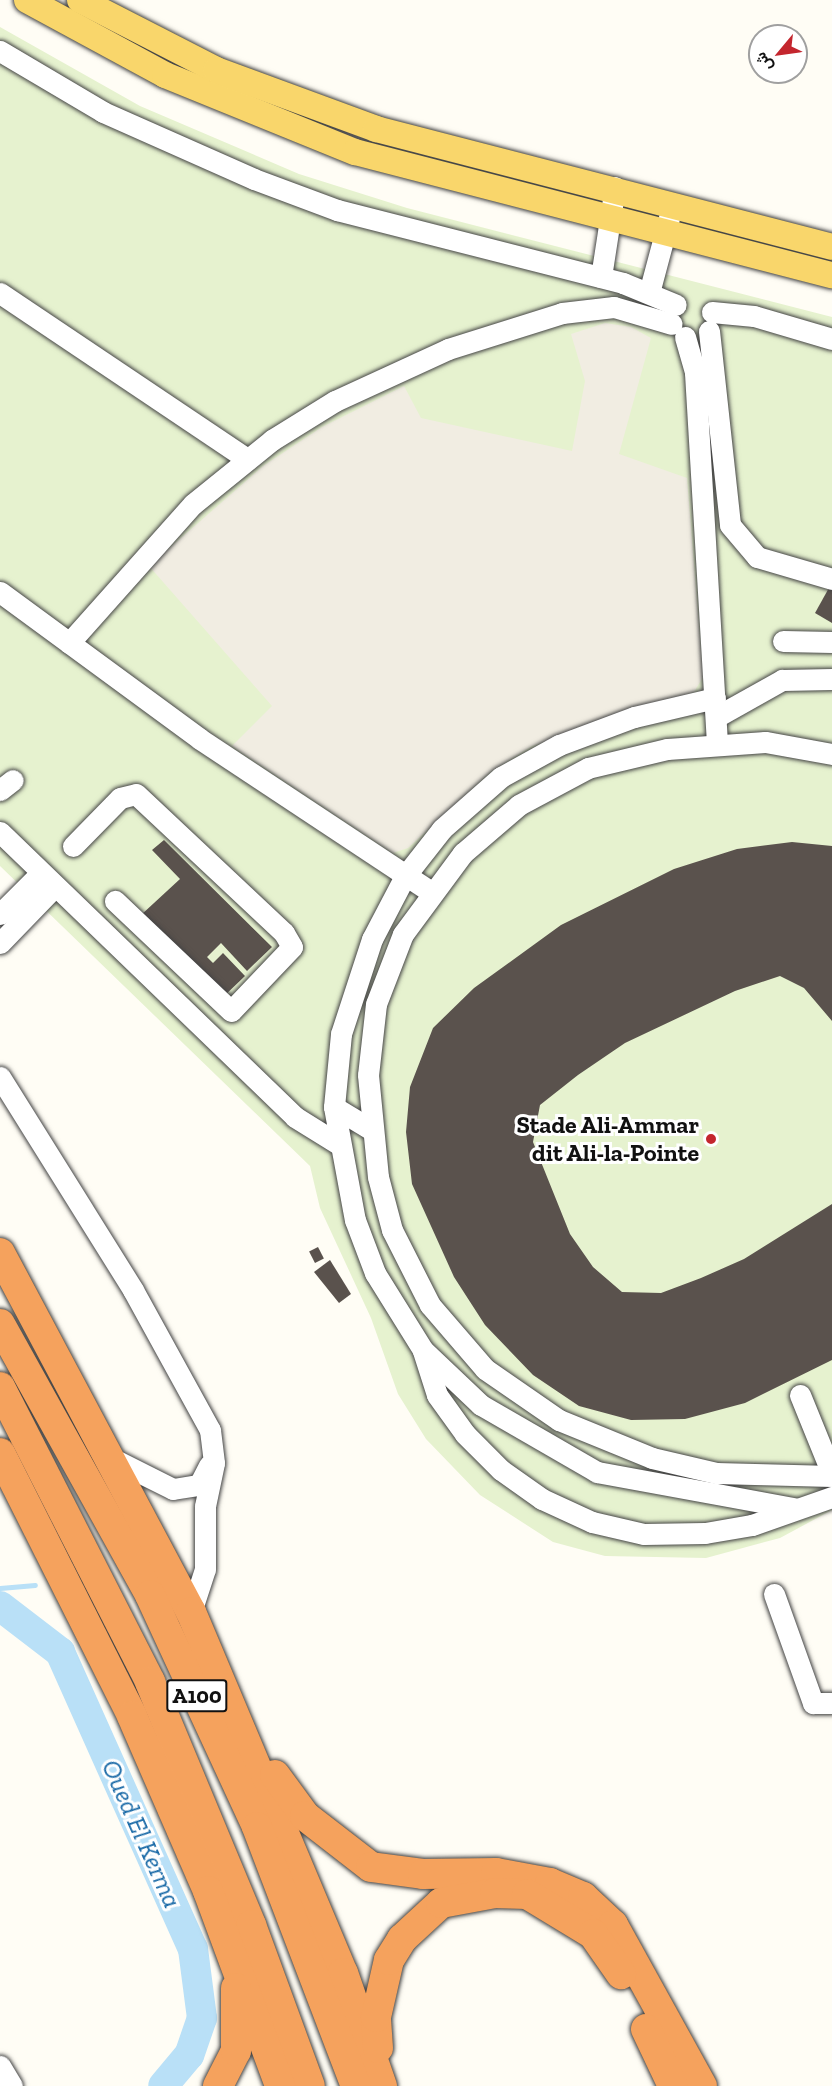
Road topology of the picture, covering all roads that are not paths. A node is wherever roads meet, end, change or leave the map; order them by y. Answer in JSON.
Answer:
{"nodes":[{"id":1,"x":27,"y":0,"type":"edge"},
{"id":2,"x":80,"y":0,"type":"edge"},
{"id":3,"x":0,"y":51,"type":"edge"},
{"id":4,"x":615,"y":187,"type":"junction"},
{"id":5,"x":672,"y":203,"type":"junction"},
{"id":6,"x":610,"y":216,"type":"junction"},
{"id":7,"x":666,"y":230,"type":"junction"},
{"id":8,"x":832,"y":247,"type":"edge"},
{"id":9,"x":832,"y":275,"type":"edge"},
{"id":10,"x":601,"y":277,"type":"junction"},
{"id":11,"x":0,"y":293,"type":"edge"},
{"id":12,"x":649,"y":293,"type":"junction"},
{"id":13,"x":678,"y":322,"type":"junction"},
{"id":14,"x":832,"y":339,"type":"edge"},
{"id":15,"x":247,"y":459,"type":"junction"},
{"id":16,"x":832,"y":579,"type":"edge"},
{"id":17,"x":0,"y":592,"type":"edge"},
{"id":18,"x":783,"y":642,"type":"dead end"},
{"id":19,"x":832,"y":642,"type":"edge"},
{"id":20,"x":69,"y":643,"type":"junction"},
{"id":21,"x":832,"y":679,"type":"edge"},
{"id":22,"x":716,"y":708,"type":"junction"},
{"id":23,"x":717,"y":743,"type":"junction"},
{"id":24,"x":832,"y":754,"type":"edge"},
{"id":25,"x":0,"y":832,"type":"edge"},
{"id":26,"x":73,"y":846,"type":"dead end"},
{"id":27,"x":405,"y":876,"type":"junction"},
{"id":28,"x":48,"y":880,"type":"junction"},
{"id":29,"x":430,"y":891,"type":"junction"},
{"id":30,"x":115,"y":901,"type":"dead end"},
{"id":31,"x":0,"y":914,"type":"edge"},
{"id":32,"x":0,"y":943,"type":"edge"},
{"id":33,"x":0,"y":1077,"type":"edge"},
{"id":34,"x":334,"y":1107,"type":"junction"},
{"id":35,"x":372,"y":1130,"type":"junction"},
{"id":36,"x":337,"y":1143,"type":"junction"},
{"id":37,"x":0,"y":1253,"type":"edge"},
{"id":38,"x":0,"y":1324,"type":"edge"},
{"id":39,"x":423,"y":1350,"type":"junction"},
{"id":40,"x":0,"y":1387,"type":"edge"},
{"id":41,"x":800,"y":1395,"type":"dead end"},
{"id":42,"x":213,"y":1441,"type":"junction"},
{"id":43,"x":0,"y":1453,"type":"edge"},
{"id":44,"x":111,"y":1458,"type":"junction"},
{"id":45,"x":832,"y":1475,"type":"edge"},
{"id":46,"x":832,"y":1497,"type":"edge"},
{"id":47,"x":794,"y":1508,"type":"junction"},
{"id":48,"x":774,"y":1594,"type":"dead end"},
{"id":49,"x":191,"y":1612,"type":"junction"},
{"id":50,"x":832,"y":1703,"type":"edge"},
{"id":51,"x":208,"y":1891,"type":"junction"},
{"id":52,"x":0,"y":2066,"type":"edge"},
{"id":53,"x":12,"y":2086,"type":"edge"},
{"id":54,"x":218,"y":2086,"type":"edge"},
{"id":55,"x":280,"y":2086,"type":"edge"},
{"id":56,"x":310,"y":2086,"type":"edge"},
{"id":57,"x":356,"y":2086,"type":"edge"},
{"id":58,"x":384,"y":2086,"type":"edge"},
{"id":59,"x":673,"y":2086,"type":"edge"},
{"id":60,"x":702,"y":2086,"type":"edge"}],
"edges":[{"from":1,"to":6,"type":"main road"},
{"from":2,"to":4,"type":"main road"},
{"from":3,"to":10,"type":"street"},
{"from":4,"to":5,"type":"main road"},
{"from":4,"to":6,"type":"street"},
{"from":5,"to":7,"type":"street"},
{"from":5,"to":8,"type":"main road"},
{"from":6,"to":7,"type":"main road"},
{"from":6,"to":10,"type":"street"},
{"from":7,"to":9,"type":"main road"},
{"from":7,"to":12,"type":"street"},
{"from":10,"to":12,"type":"street"},
{"from":11,"to":15,"type":"street"},
{"from":12,"to":13,"type":"street"},
{"from":13,"to":15,"type":"street"},
{"from":13,"to":22,"type":"street"},
{"from":14,"to":16,"type":"street"},
{"from":15,"to":20,"type":"street"},
{"from":17,"to":20,"type":"street"},
{"from":18,"to":19,"type":"street"},
{"from":20,"to":27,"type":"street"},
{"from":21,"to":22,"type":"street"},
{"from":22,"to":23,"type":"street"},
{"from":22,"to":27,"type":"street"},
{"from":23,"to":24,"type":"street"},
{"from":23,"to":29,"type":"street"},
{"from":25,"to":28,"type":"street"},
{"from":26,"to":30,"type":"street"},
{"from":27,"to":29,"type":"street"},
{"from":27,"to":34,"type":"street"},
{"from":28,"to":31,"type":"street"},
{"from":28,"to":32,"type":"street"},
{"from":28,"to":36,"type":"street"},
{"from":29,"to":35,"type":"street"},
{"from":33,"to":42,"type":"street"},
{"from":34,"to":35,"type":"street"},
{"from":34,"to":36,"type":"street"},
{"from":35,"to":45,"type":"street"},
{"from":36,"to":39,"type":"street"},
{"from":37,"to":44,"type":"highway"},
{"from":38,"to":57,"type":"highway","number":"A100"},
{"from":39,"to":47,"type":"street"},
{"from":39,"to":47,"type":"street"},
{"from":40,"to":56,"type":"highway","number":"A100"},
{"from":41,"to":45,"type":"street"},
{"from":42,"to":44,"type":"street"},
{"from":42,"to":49,"type":"street"},
{"from":43,"to":51,"type":"highway"},
{"from":44,"to":49,"type":"highway"},
{"from":46,"to":47,"type":"street"},
{"from":48,"to":50,"type":"street"},
{"from":49,"to":58,"type":"highway"},
{"from":49,"to":60,"type":"highway"},
{"from":51,"to":54,"type":"highway"},
{"from":51,"to":55,"type":"highway"},
{"from":52,"to":53,"type":"street"},
{"from":58,"to":59,"type":"highway"}]}
